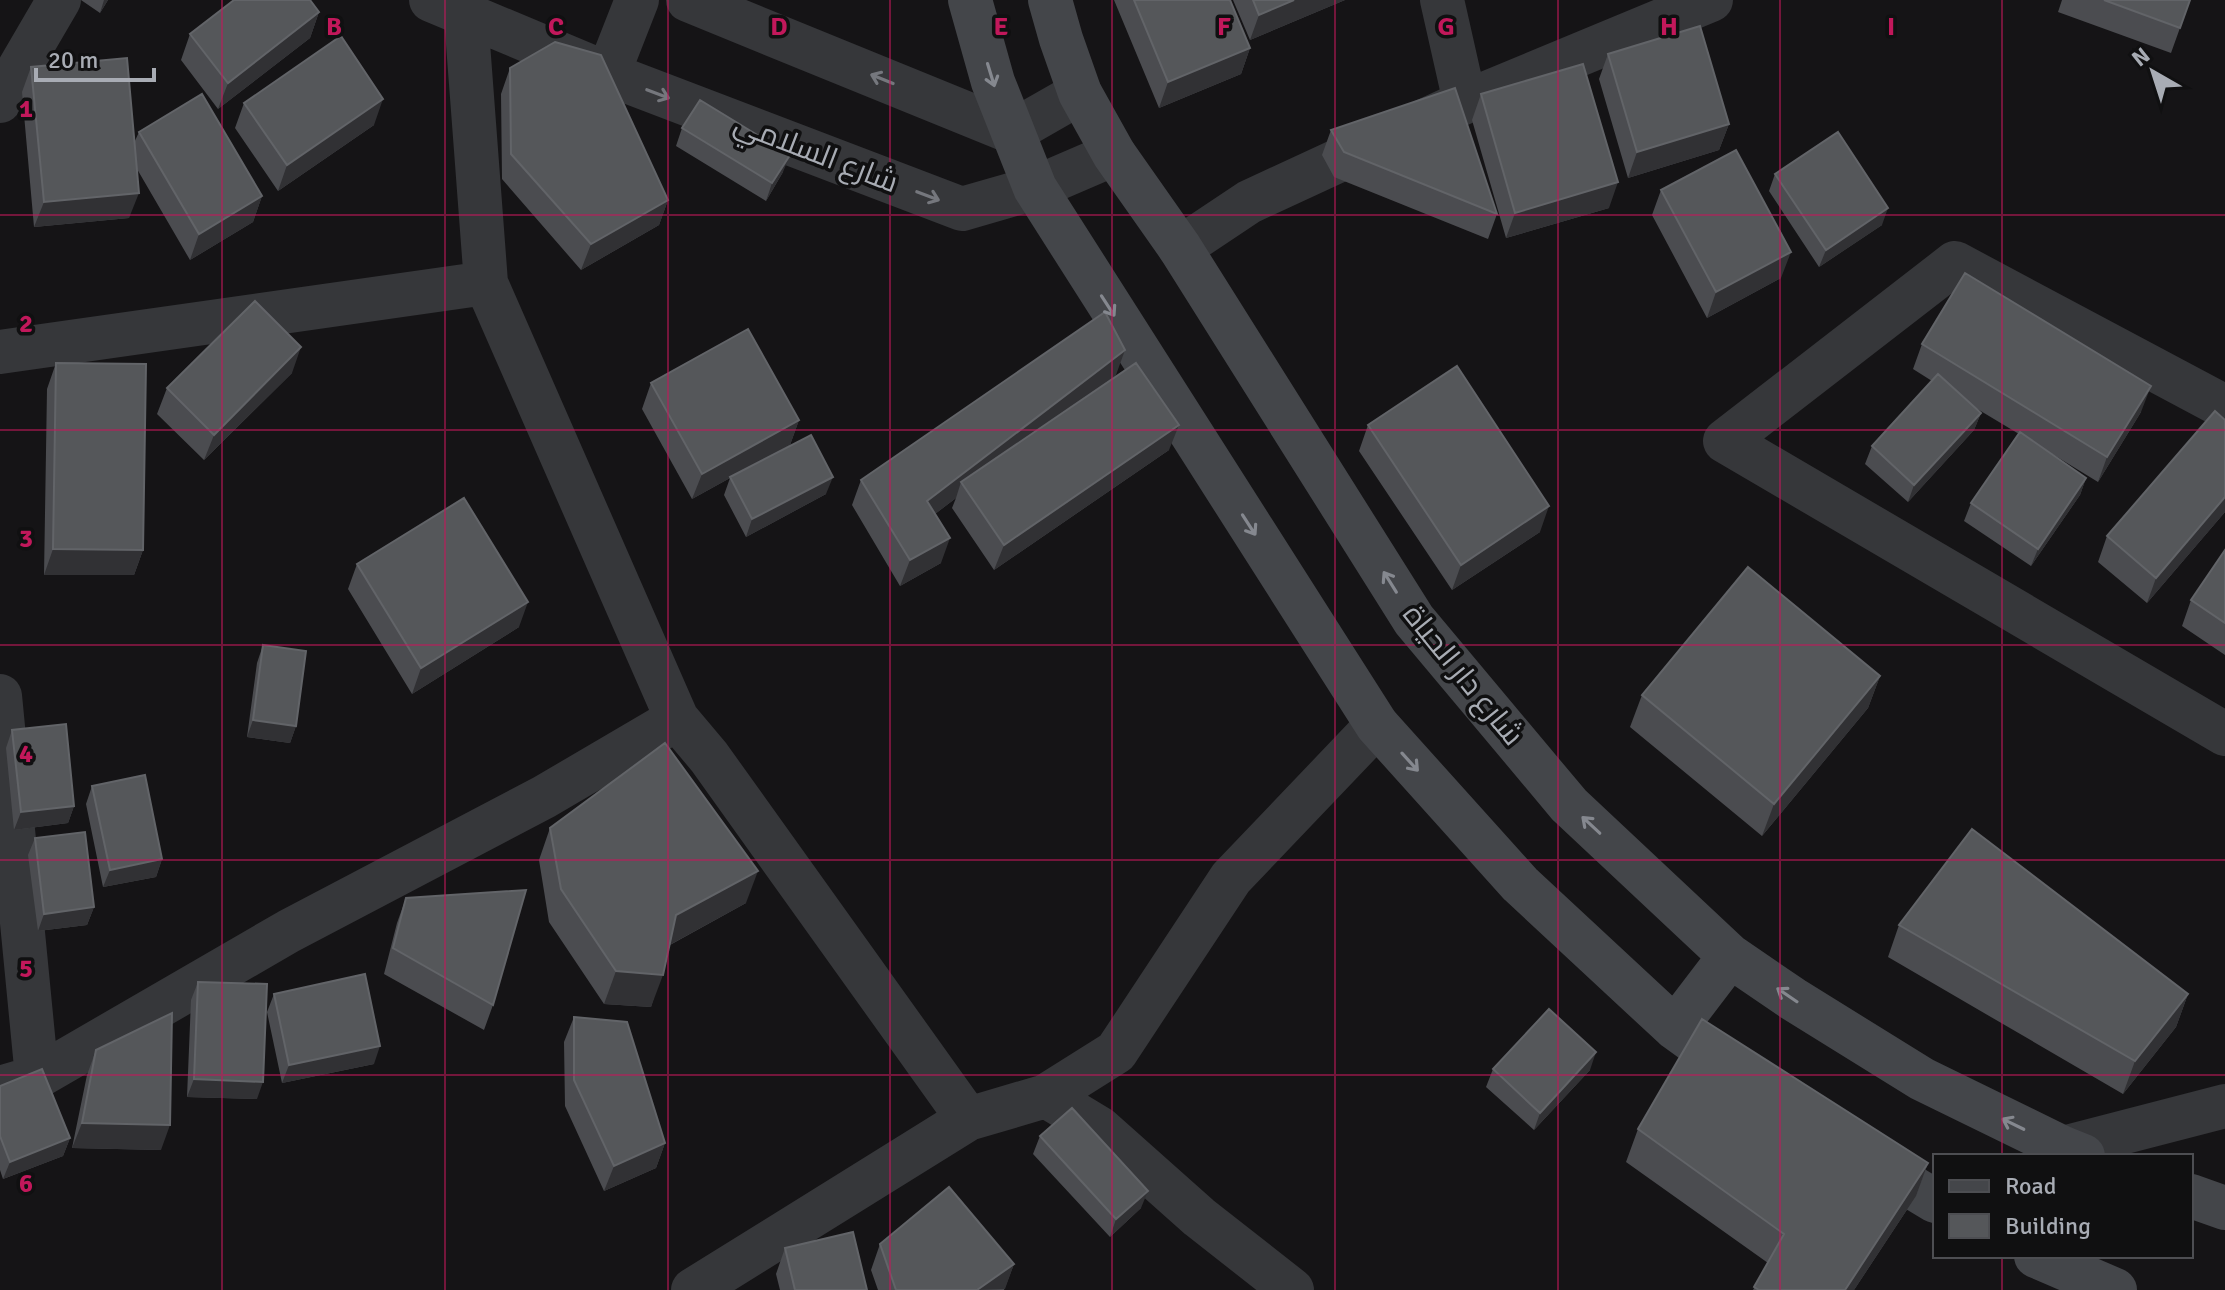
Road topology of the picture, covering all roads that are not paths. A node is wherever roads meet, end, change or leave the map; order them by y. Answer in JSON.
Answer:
{"nodes":[{"id":1,"x":59,"y":0,"type":"edge"},
{"id":2,"x":637,"y":0,"type":"edge"},
{"id":3,"x":688,"y":0,"type":"edge"},
{"id":4,"x":970,"y":0,"type":"edge"},
{"id":5,"x":1050,"y":0,"type":"edge"},
{"id":6,"x":1442,"y":0,"type":"edge"},
{"id":7,"x":1711,"y":0,"type":"edge"},
{"id":8,"x":449,"y":8,"type":"edge"},
{"id":9,"x":608,"y":74,"type":"junction"},
{"id":10,"x":1080,"y":93,"type":"junction"},
{"id":11,"x":0,"y":101,"type":"edge"},
{"id":12,"x":1465,"y":102,"type":"junction"},
{"id":13,"x":1012,"y":132,"type":"junction"},
{"id":14,"x":1114,"y":154,"type":"junction"},
{"id":15,"x":1035,"y":188,"type":"junction"},
{"id":16,"x":1180,"y":248,"type":"junction"},
{"id":17,"x":486,"y":283,"type":"junction"},
{"id":18,"x":0,"y":352,"type":"edge"},
{"id":19,"x":2225,"y":407,"type":"edge"},
{"id":20,"x":0,"y":696,"type":"edge"},
{"id":21,"x":677,"y":719,"type":"junction"},
{"id":22,"x":1377,"y":725,"type":"junction"},
{"id":23,"x":2225,"y":734,"type":"edge"},
{"id":24,"x":1730,"y":956,"type":"junction"},
{"id":25,"x":1675,"y":1028,"type":"junction"},
{"id":26,"x":18,"y":1083,"type":"edge"},
{"id":27,"x":1046,"y":1096,"type":"junction"},
{"id":28,"x":1772,"y":1096,"type":"edge"},
{"id":29,"x":2225,"y":1106,"type":"edge"},
{"id":30,"x":968,"y":1119,"type":"junction"},
{"id":31,"x":1836,"y":1140,"type":"edge"},
{"id":32,"x":2073,"y":1152,"type":"edge"},
{"id":33,"x":2193,"y":1197,"type":"edge"},
{"id":34,"x":1933,"y":1200,"type":"edge"},
{"id":35,"x":2225,"y":1208,"type":"edge"},
{"id":36,"x":2041,"y":1258,"type":"edge"},
{"id":37,"x":693,"y":1290,"type":"edge"},
{"id":38,"x":1292,"y":1290,"type":"edge"},
{"id":39,"x":2115,"y":1290,"type":"edge"}],
"edges":[{"from":1,"to":11,"type":"street"},
{"from":2,"to":9,"type":"street"},
{"from":13,"to":3,"type":"street","one_way":true},
{"from":4,"to":13,"type":"main road","one_way":true},
{"from":5,"to":10,"type":"main road","name":"شارع دار الحياة"},
{"from":6,"to":12,"type":"street"},
{"from":7,"to":12,"type":"street"},
{"from":8,"to":9,"type":"street","name":"شارع السلامي"},
{"from":8,"to":17,"type":"street"},
{"from":9,"to":15,"type":"street","name":"شارع السلامي","one_way":true},
{"from":10,"to":13,"type":"street"},
{"from":10,"to":14,"type":"main road","name":"شارع دار الحياة"},
{"from":12,"to":16,"type":"street"},
{"from":13,"to":15,"type":"main road"},
{"from":14,"to":15,"type":"street","name":"شارع السلامي"},
{"from":14,"to":16,"type":"main road","name":"شارع دار الحياة"},
{"from":15,"to":22,"type":"main road","one_way":true},
{"from":24,"to":16,"type":"main road","name":"شارع دار الحياة","one_way":true},
{"from":17,"to":18,"type":"street"},
{"from":17,"to":21,"type":"street"},
{"from":19,"to":23,"type":"street"},
{"from":20,"to":26,"type":"street"},
{"from":21,"to":26,"type":"street"},
{"from":21,"to":30,"type":"street"},
{"from":22,"to":25,"type":"main road","one_way":true},
{"from":22,"to":27,"type":"street"},
{"from":24,"to":25,"type":"main road"},
{"from":32,"to":24,"type":"main road","name":"شارع دار الحياة","one_way":true},
{"from":25,"to":28,"type":"main road"},
{"from":27,"to":30,"type":"street"},
{"from":27,"to":38,"type":"street"},
{"from":29,"to":32,"type":"street"},
{"from":30,"to":37,"type":"street"},
{"from":31,"to":34,"type":"main road"},
{"from":33,"to":35,"type":"main road"},
{"from":36,"to":39,"type":"main road"}]}
